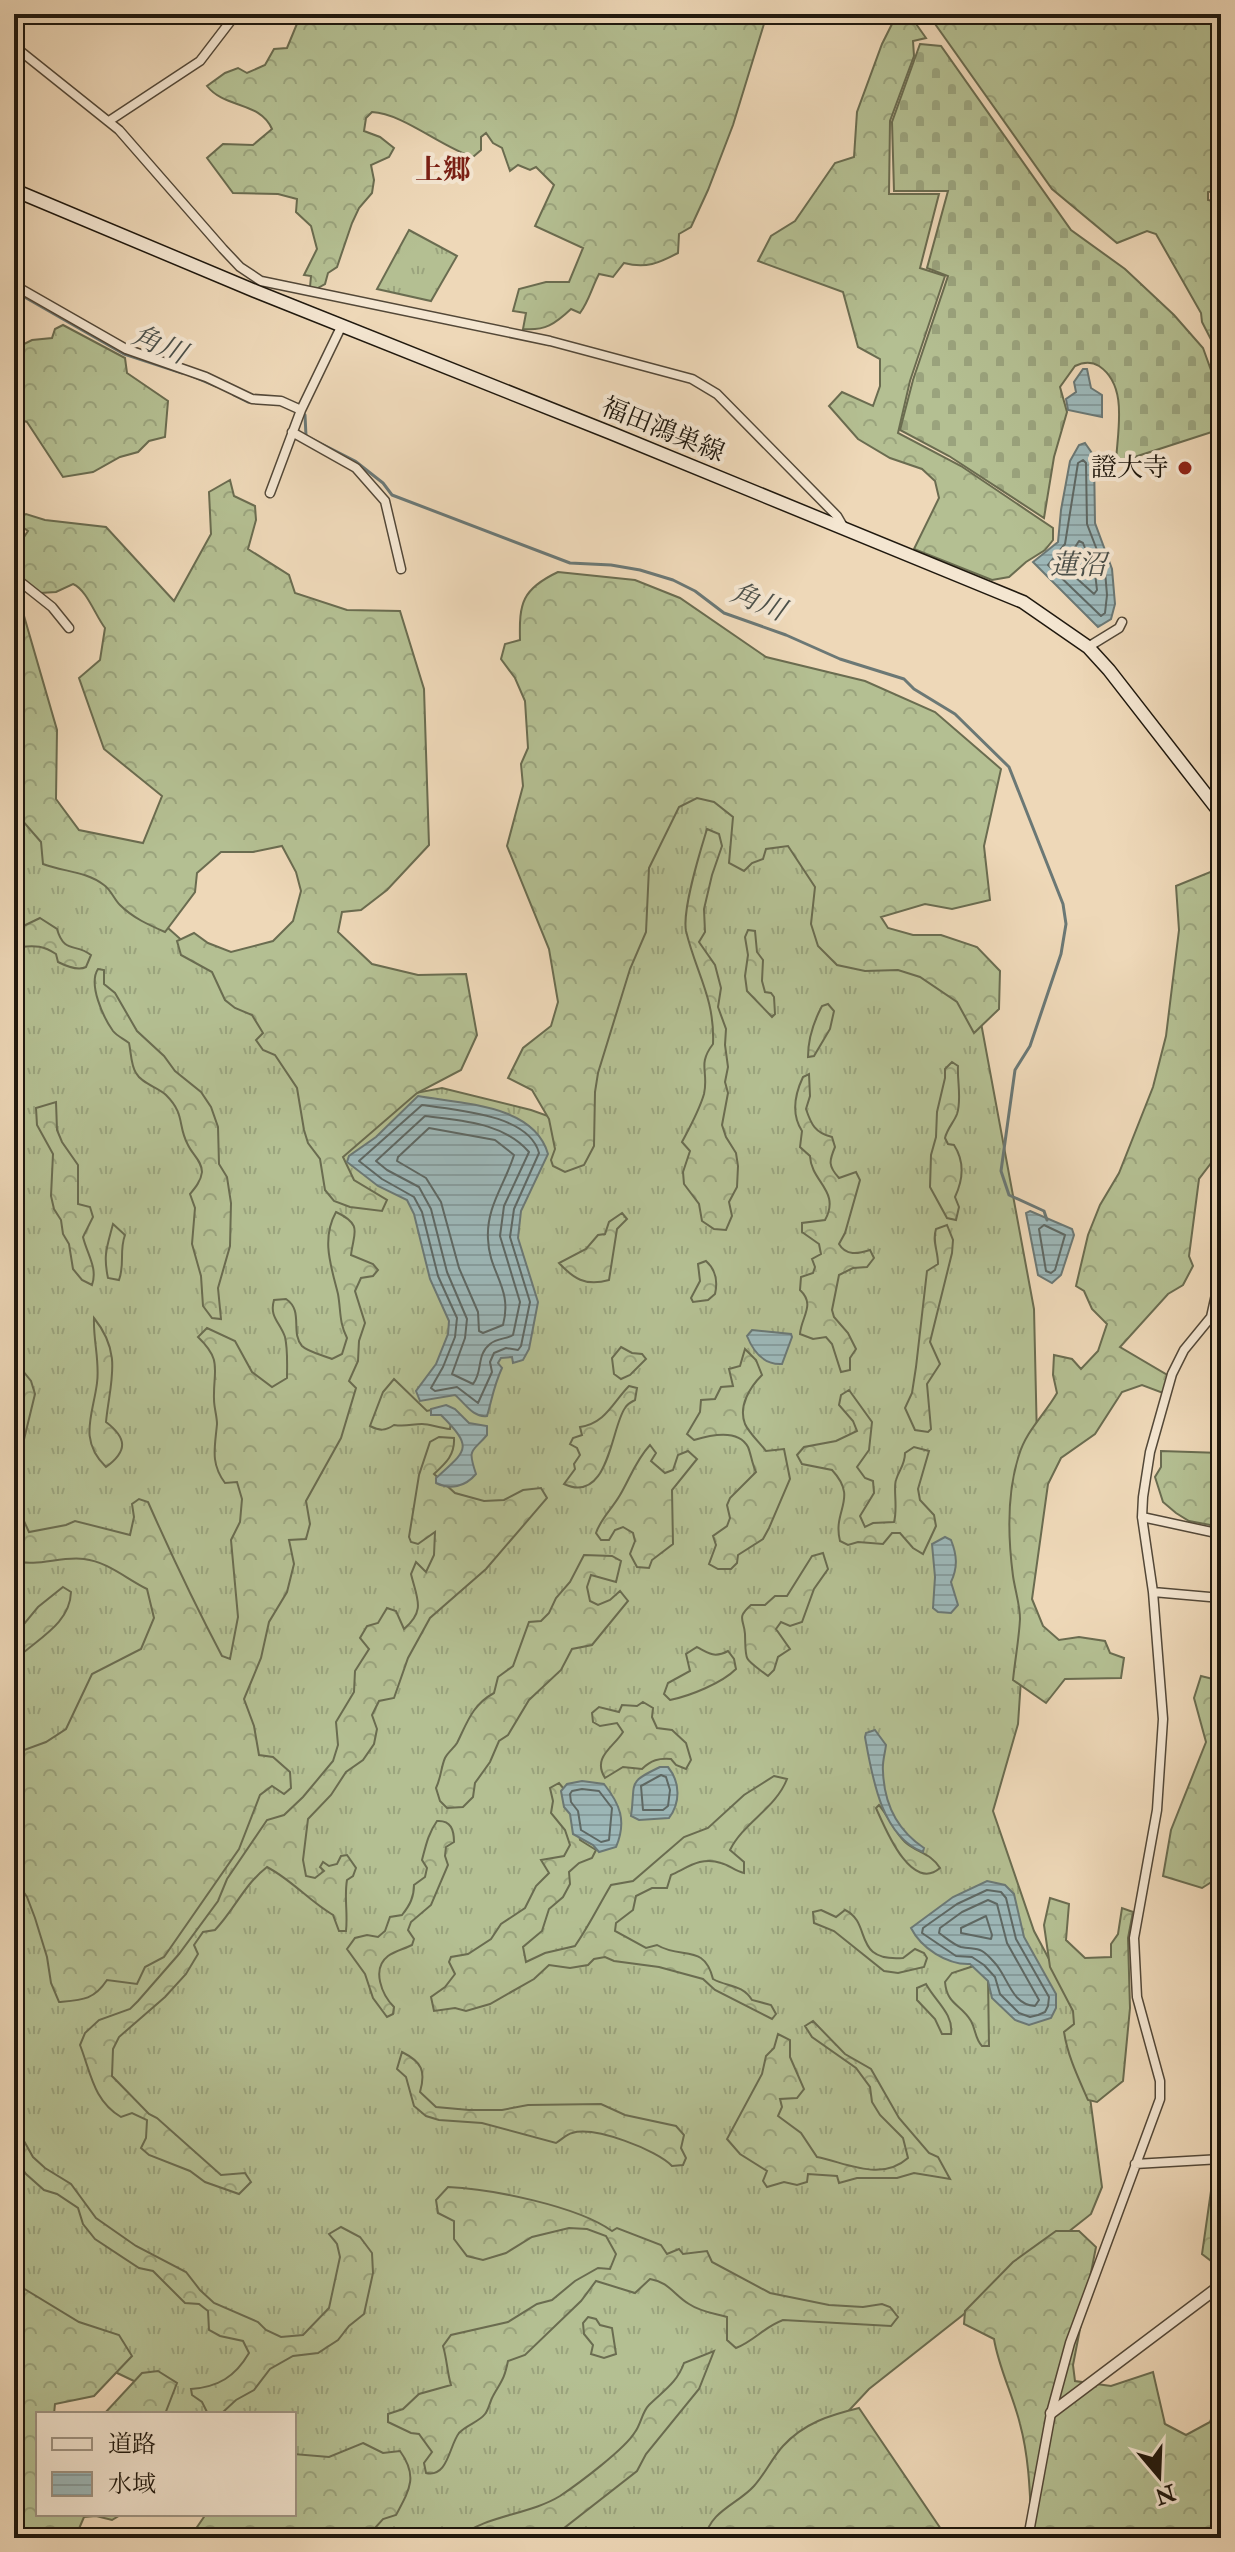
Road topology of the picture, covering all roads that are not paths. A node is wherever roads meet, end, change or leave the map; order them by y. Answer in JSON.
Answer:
{"nodes":[{"id":1,"x":236,"y":14,"type":"edge"},
{"id":2,"x":14,"y":46,"type":"edge"},
{"id":3,"x":109,"y":121,"type":"junction"},
{"id":4,"x":14,"y":190,"type":"edge"},
{"id":5,"x":14,"y":285,"type":"edge"},
{"id":6,"x":258,"y":286,"type":"junction"},
{"id":7,"x":342,"y":325,"type":"junction"},
{"id":8,"x":301,"y":410,"type":"junction"},
{"id":9,"x":292,"y":432,"type":"junction"},
{"id":10,"x":270,"y":493,"type":"dead end"},
{"id":11,"x":844,"y":528,"type":"junction"},
{"id":12,"x":401,"y":569,"type":"dead end"},
{"id":13,"x":14,"y":574,"type":"edge"},
{"id":14,"x":1122,"y":622,"type":"dead end"},
{"id":15,"x":69,"y":628,"type":"dead end"},
{"id":16,"x":1088,"y":647,"type":"junction"},
{"id":17,"x":1221,"y":814,"type":"edge"},
{"id":18,"x":1221,"y":1272,"type":"edge"},
{"id":19,"x":1218,"y":1303,"type":"edge"},
{"id":20,"x":1142,"y":1517,"type":"junction"},
{"id":21,"x":1221,"y":1534,"type":"edge"},
{"id":22,"x":1153,"y":1592,"type":"junction"},
{"id":23,"x":1221,"y":1598,"type":"edge"},
{"id":24,"x":1221,"y":2159,"type":"edge"},
{"id":25,"x":1135,"y":2164,"type":"junction"},
{"id":26,"x":1221,"y":2285,"type":"edge"},
{"id":27,"x":1051,"y":2413,"type":"junction"},
{"id":28,"x":1028,"y":2538,"type":"edge"}],
"edges":[{"from":1,"to":3,"type":"street"},
{"from":2,"to":3,"type":"street"},
{"from":3,"to":6,"type":"street"},
{"from":4,"to":6,"type":"main road","name":"福田鴻巣線"},
{"from":5,"to":8,"type":"street"},
{"from":6,"to":7,"type":"main road","name":"福田鴻巣線"},
{"from":6,"to":11,"type":"street"},
{"from":7,"to":8,"type":"street"},
{"from":7,"to":11,"type":"main road","name":"福田鴻巣線"},
{"from":8,"to":9,"type":"street"},
{"from":9,"to":10,"type":"street"},
{"from":9,"to":12,"type":"street"},
{"from":11,"to":16,"type":"main road","name":"福田鴻巣線"},
{"from":13,"to":15,"type":"street"},
{"from":14,"to":16,"type":"street"},
{"from":16,"to":17,"type":"main road","name":"福田鴻巣線"},
{"from":18,"to":19,"type":"street"},
{"from":19,"to":20,"type":"street"},
{"from":20,"to":21,"type":"street"},
{"from":20,"to":22,"type":"street"},
{"from":22,"to":23,"type":"street"},
{"from":22,"to":25,"type":"street"},
{"from":24,"to":25,"type":"street"},
{"from":25,"to":27,"type":"street"},
{"from":26,"to":27,"type":"street"},
{"from":27,"to":28,"type":"street"}]}
